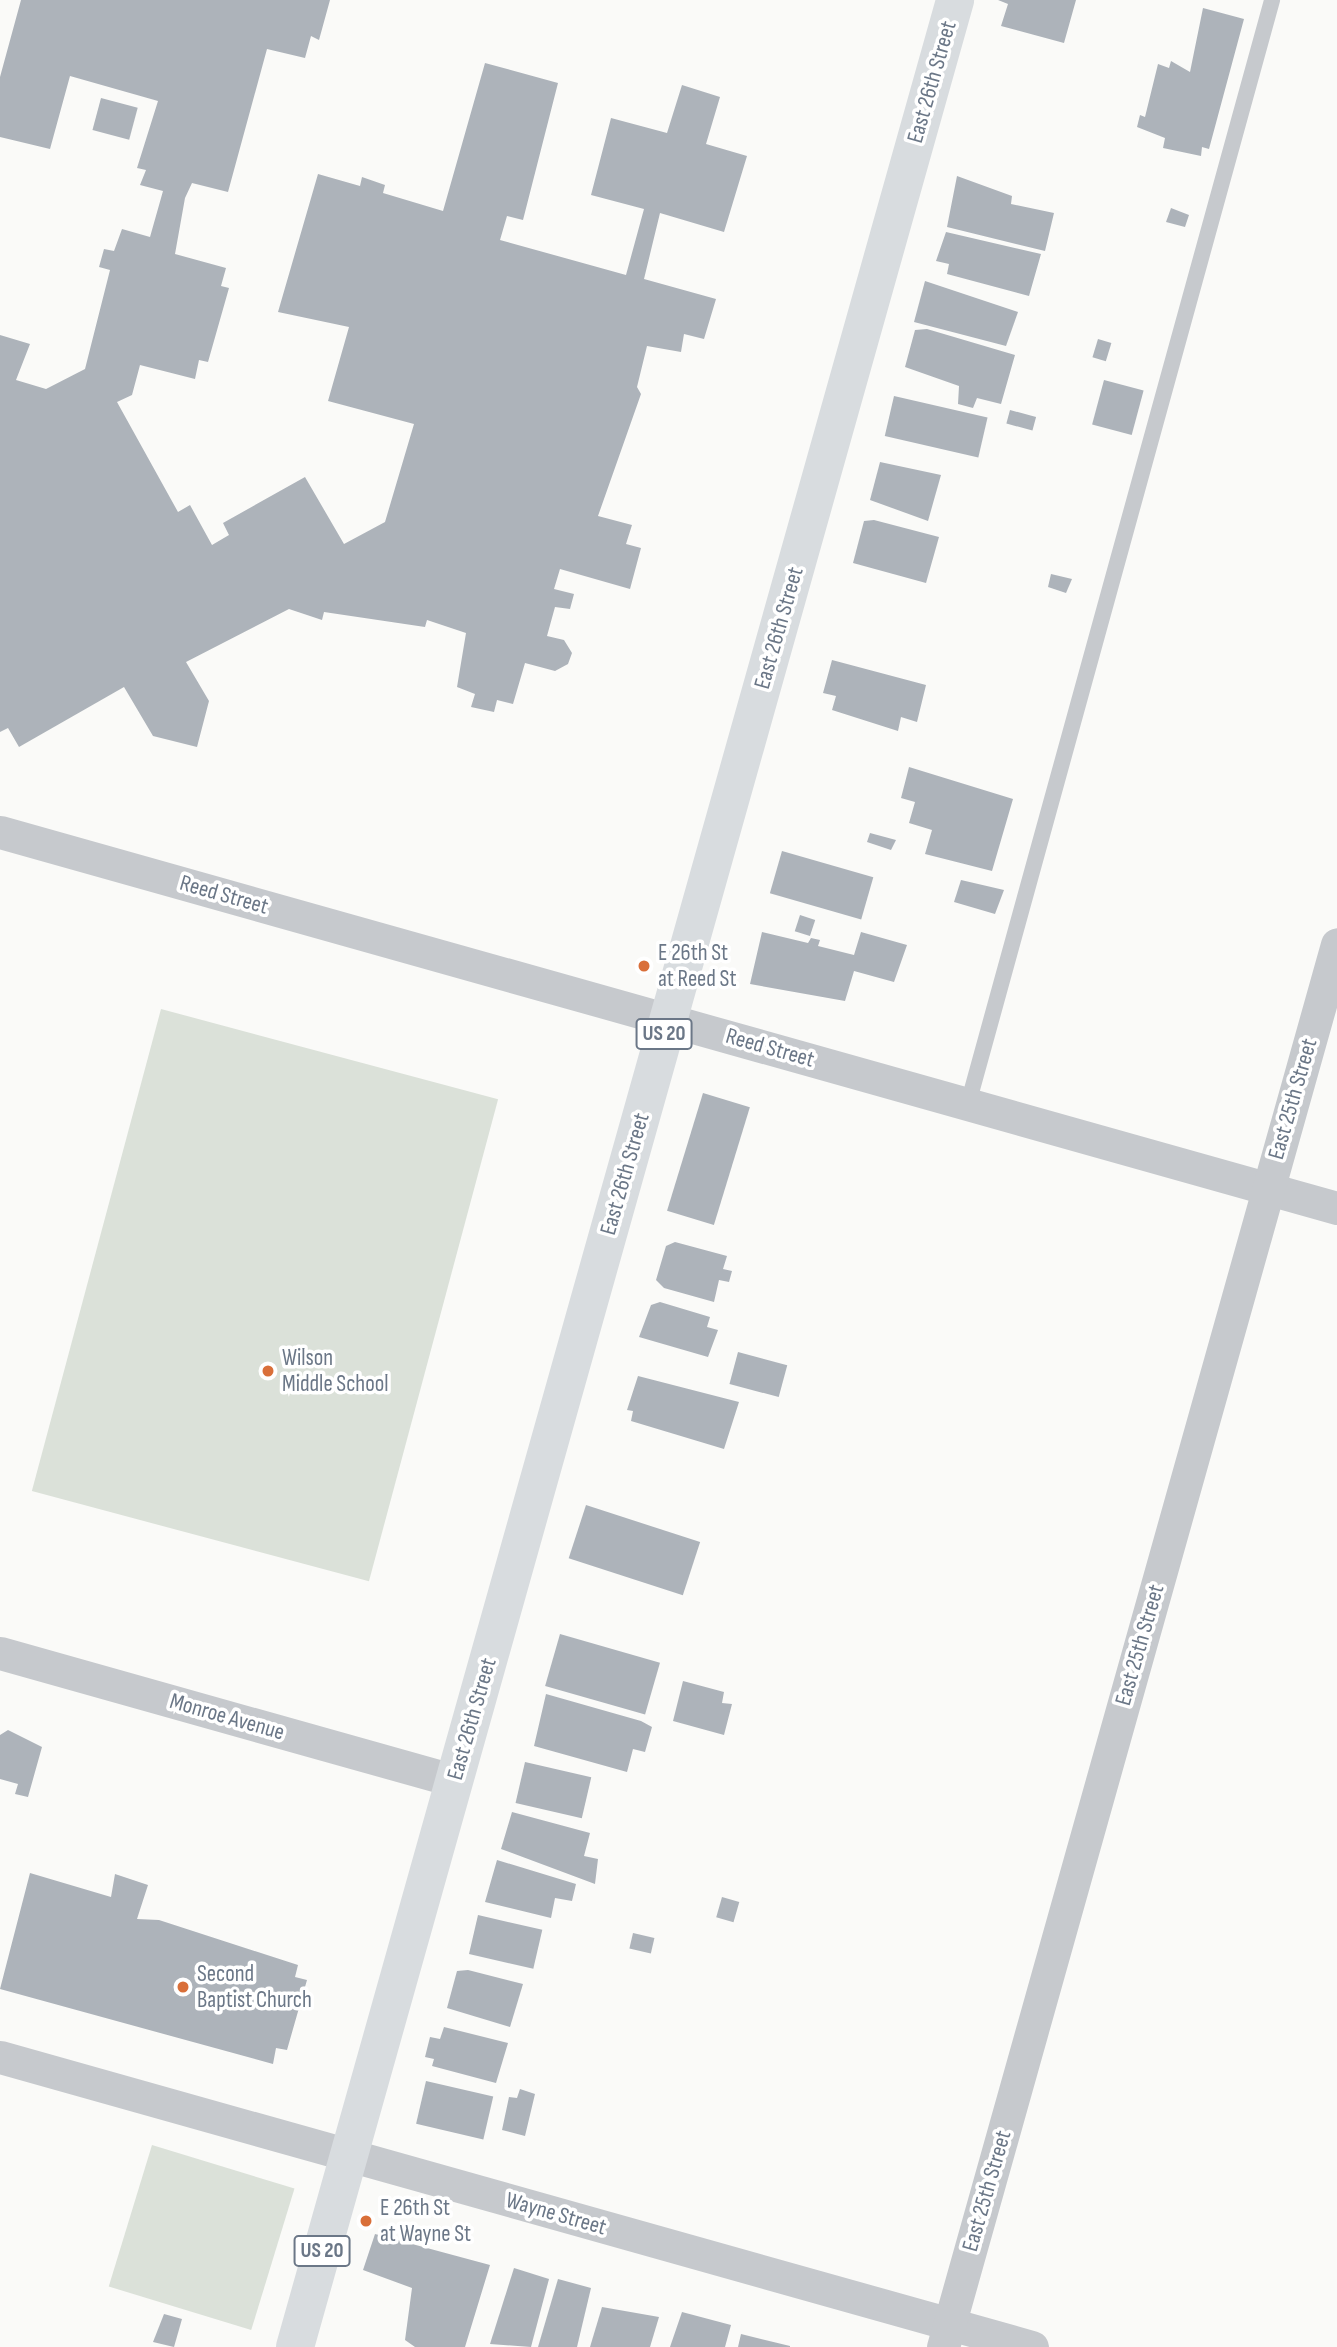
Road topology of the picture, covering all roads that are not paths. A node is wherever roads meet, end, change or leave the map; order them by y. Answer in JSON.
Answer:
{"nodes":[{"id":1,"x":955,"y":0,"type":"edge"},
{"id":2,"x":1272,"y":0,"type":"edge"},
{"id":3,"x":0,"y":832,"type":"edge"},
{"id":4,"x":1337,"y":944,"type":"edge"},
{"id":5,"x":668,"y":1020,"type":"junction"},
{"id":6,"x":968,"y":1104,"type":"junction"},
{"id":7,"x":1268,"y":1188,"type":"junction"},
{"id":8,"x":1337,"y":1208,"type":"edge"},
{"id":9,"x":0,"y":1653,"type":"edge"},
{"id":10,"x":454,"y":1781,"type":"junction"},
{"id":11,"x":0,"y":2057,"type":"edge"},
{"id":12,"x":349,"y":2155,"type":"junction"},
{"id":13,"x":946,"y":2336,"type":"edge"},
{"id":14,"x":295,"y":2347,"type":"edge"},
{"id":15,"x":1032,"y":2347,"type":"edge"}],
"edges":[{"from":1,"to":5,"type":"main road","name":"East 26th Street","number":"US 20"},
{"from":2,"to":6,"type":"lane"},
{"from":3,"to":5,"type":"street","name":"Reed Street"},
{"from":4,"to":7,"type":"street","name":"East 25th Street"},
{"from":5,"to":6,"type":"street","name":"Reed Street"},
{"from":5,"to":10,"type":"main road","name":"East 26th Street","number":"US 20"},
{"from":6,"to":7,"type":"street","name":"Reed Street"},
{"from":7,"to":8,"type":"street","name":"Reed Street"},
{"from":7,"to":13,"type":"street","name":"East 25th Street"},
{"from":9,"to":10,"type":"street","name":"Monroe Avenue"},
{"from":10,"to":12,"type":"main road","name":"East 26th Street","number":"US 20"},
{"from":11,"to":12,"type":"street","name":"Wayne Street"},
{"from":12,"to":13,"type":"street","name":"Wayne Street"},
{"from":12,"to":14,"type":"main road","name":"East 26th Street","number":"US 20"},
{"from":13,"to":15,"type":"street","name":"Wayne Street"}]}
